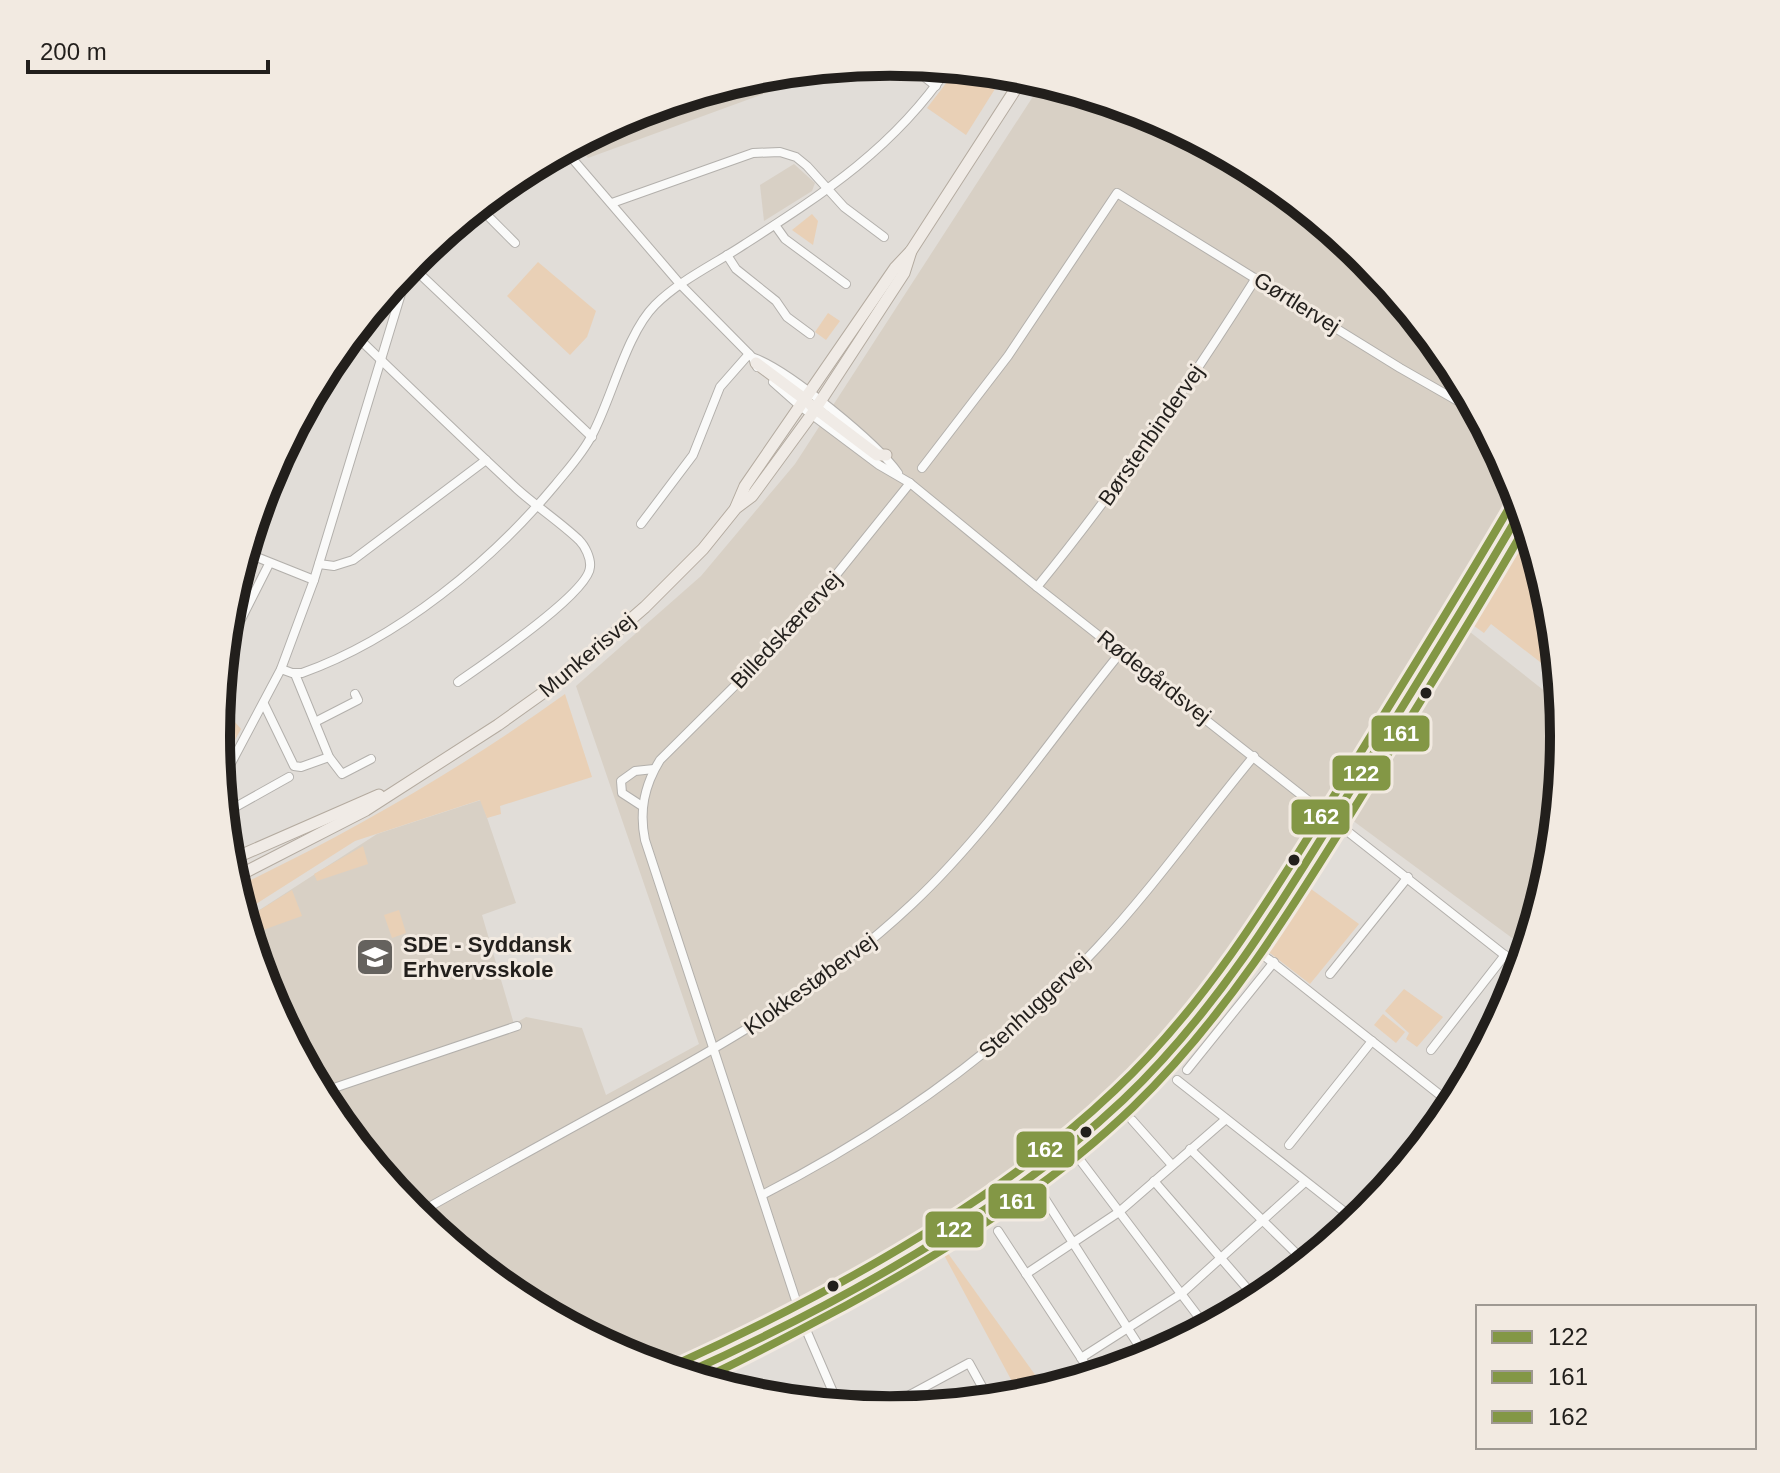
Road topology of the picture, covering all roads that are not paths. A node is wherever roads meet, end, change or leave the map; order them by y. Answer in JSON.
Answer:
{"nodes":[{"id":1,"x":924,"y":77,"type":"edge"},
{"id":2,"x":941,"y":78,"type":"edge"},
{"id":3,"x":936,"y":86,"type":"junction"},
{"id":4,"x":1016,"y":88,"type":"edge"},
{"id":5,"x":572,"y":158,"type":"edge"},
{"id":6,"x":827,"y":191,"type":"junction"},
{"id":7,"x":612,"y":203,"type":"junction"},
{"id":8,"x":486,"y":214,"type":"edge"},
{"id":9,"x":775,"y":225,"type":"junction"},
{"id":10,"x":884,"y":237,"type":"dead end"},
{"id":11,"x":515,"y":243,"type":"dead end"},
{"id":12,"x":911,"y":251,"type":"junction"},
{"id":13,"x":727,"y":255,"type":"junction"},
{"id":14,"x":419,"y":274,"type":"edge"},
{"id":15,"x":1256,"y":278,"type":"junction"},
{"id":16,"x":680,"y":284,"type":"junction"},
{"id":17,"x":846,"y":284,"type":"dead end"},
{"id":18,"x":401,"y":292,"type":"edge"},
{"id":19,"x":810,"y":334,"type":"dead end"},
{"id":20,"x":361,"y":341,"type":"edge"},
{"id":21,"x":752,"y":358,"type":"junction"},
{"id":22,"x":381,"y":360,"type":"junction"},
{"id":23,"x":1459,"y":402,"type":"edge"},
{"id":24,"x":810,"y":403,"type":"junction"},
{"id":25,"x":592,"y":437,"type":"junction"},
{"id":26,"x":886,"y":455,"type":"joint"},
{"id":27,"x":486,"y":460,"type":"junction"},
{"id":28,"x":922,"y":468,"type":"dead end"},
{"id":29,"x":901,"y":477,"type":"junction"},
{"id":30,"x":910,"y":483,"type":"junction"},
{"id":31,"x":537,"y":507,"type":"junction"},
{"id":32,"x":736,"y":508,"type":"junction"},
{"id":33,"x":1514,"y":522,"type":"edge"},
{"id":34,"x":641,"y":524,"type":"dead end"},
{"id":35,"x":1517,"y":530,"type":"edge"},
{"id":36,"x":1518,"y":534,"type":"edge"},
{"id":37,"x":1506,"y":551,"type":"junction"},
{"id":38,"x":255,"y":557,"type":"edge"},
{"id":39,"x":269,"y":564,"type":"junction"},
{"id":40,"x":319,"y":564,"type":"junction"},
{"id":41,"x":314,"y":580,"type":"junction"},
{"id":42,"x":1037,"y":587,"type":"junction"},
{"id":43,"x":1476,"y":591,"type":"junction"},
{"id":44,"x":241,"y":615,"type":"edge"},
{"id":45,"x":1121,"y":652,"type":"junction"},
{"id":46,"x":281,"y":669,"type":"junction"},
{"id":47,"x":295,"y":674,"type":"junction"},
{"id":48,"x":458,"y":682,"type":"dead end"},
{"id":49,"x":355,"y":694,"type":"dead end"},
{"id":50,"x":264,"y":704,"type":"junction"},
{"id":51,"x":315,"y":722,"type":"junction"},
{"id":52,"x":1254,"y":756,"type":"junction"},
{"id":53,"x":329,"y":757,"type":"junction"},
{"id":54,"x":371,"y":759,"type":"dead end"},
{"id":55,"x":231,"y":765,"type":"edge"},
{"id":56,"x":654,"y":769,"type":"junction"},
{"id":57,"x":289,"y":777,"type":"dead end"},
{"id":58,"x":416,"y":778,"type":"junction"},
{"id":59,"x":642,"y":806,"type":"junction"},
{"id":60,"x":234,"y":808,"type":"edge"},
{"id":61,"x":1333,"y":819,"type":"junction"},
{"id":62,"x":248,"y":852,"type":"junction"},
{"id":63,"x":240,"y":855,"type":"edge"},
{"id":64,"x":241,"y":858,"type":"edge"},
{"id":65,"x":244,"y":873,"type":"edge"},
{"id":66,"x":1408,"y":877,"type":"junction"},
{"id":67,"x":1253,"y":947,"type":"junction"},
{"id":68,"x":1505,"y":955,"type":"junction"},
{"id":69,"x":1511,"y":960,"type":"edge"},
{"id":70,"x":1274,"y":962,"type":"junction"},
{"id":71,"x":1330,"y":974,"type":"dead end"},
{"id":72,"x":517,"y":1026,"type":"dead end"},
{"id":73,"x":1372,"y":1041,"type":"junction"},
{"id":74,"x":1431,"y":1050,"type":"dead end"},
{"id":75,"x":714,"y":1051,"type":"junction"},
{"id":76,"x":1187,"y":1070,"type":"dead end"},
{"id":77,"x":1177,"y":1080,"type":"dead end"},
{"id":78,"x":332,"y":1089,"type":"edge"},
{"id":79,"x":1443,"y":1097,"type":"edge"},
{"id":80,"x":1226,"y":1119,"type":"junction"},
{"id":81,"x":1132,"y":1120,"type":"dead end"},
{"id":82,"x":1289,"y":1145,"type":"dead end"},
{"id":83,"x":1190,"y":1149,"type":"junction"},
{"id":84,"x":1077,"y":1156,"type":"dead end"},
{"id":85,"x":1172,"y":1165,"type":"junction"},
{"id":86,"x":1154,"y":1181,"type":"junction"},
{"id":87,"x":1305,"y":1182,"type":"junction"},
{"id":88,"x":762,"y":1195,"type":"junction"},
{"id":89,"x":1045,"y":1199,"type":"dead end"},
{"id":90,"x":428,"y":1208,"type":"edge"},
{"id":91,"x":1119,"y":1212,"type":"junction"},
{"id":92,"x":1346,"y":1214,"type":"edge"},
{"id":93,"x":1263,"y":1220,"type":"junction"},
{"id":94,"x":998,"y":1231,"type":"dead end"},
{"id":95,"x":1073,"y":1242,"type":"junction"},
{"id":96,"x":1298,"y":1255,"type":"edge"},
{"id":97,"x":1222,"y":1257,"type":"junction"},
{"id":98,"x":1026,"y":1274,"type":"junction"},
{"id":99,"x":1250,"y":1291,"type":"edge"},
{"id":100,"x":1181,"y":1294,"type":"junction"},
{"id":101,"x":802,"y":1316,"type":"junction"},
{"id":102,"x":1200,"y":1319,"type":"edge"},
{"id":103,"x":1128,"y":1328,"type":"junction"},
{"id":104,"x":1140,"y":1348,"type":"edge"},
{"id":105,"x":1081,"y":1358,"type":"junction"},
{"id":106,"x":1087,"y":1366,"type":"edge"},
{"id":107,"x":697,"y":1368,"type":"edge"},
{"id":108,"x":984,"y":1390,"type":"edge"},
{"id":109,"x":912,"y":1394,"type":"joint"},
{"id":110,"x":834,"y":1395,"type":"edge"},
{"id":111,"x":907,"y":1397,"type":"edge"}],
"edges":[{"from":1,"to":3,"type":"street"},
{"from":2,"to":3,"type":"street"},
{"from":3,"to":6,"type":"street"},
{"from":4,"to":12,"type":"main road","name":"Munkerisvej"},
{"from":5,"to":7,"type":"street"},
{"from":6,"to":7,"type":"street"},
{"from":6,"to":9,"type":"street"},
{"from":6,"to":10,"type":"street"},
{"from":7,"to":16,"type":"street"},
{"from":8,"to":11,"type":"street"},
{"from":9,"to":13,"type":"street"},
{"from":9,"to":17,"type":"street"},
{"from":12,"to":24,"type":"main road","name":"Munkerisvej"},
{"from":12,"to":24,"type":"main road","name":"Munkerisvej"},
{"from":13,"to":16,"type":"street"},
{"from":13,"to":19,"type":"street"},
{"from":14,"to":25,"type":"street"},
{"from":15,"to":23,"type":"street","name":"Gørtlervej"},
{"from":15,"to":28,"type":"street","name":"Gørtlervej"},
{"from":15,"to":42,"type":"street","name":"Børstenbindervej"},
{"from":16,"to":21,"type":"street"},
{"from":16,"to":25,"type":"street"},
{"from":18,"to":22,"type":"street"},
{"from":20,"to":22,"type":"street"},
{"from":21,"to":24,"type":"main road"},
{"from":21,"to":34,"type":"street"},
{"from":22,"to":27,"type":"street"},
{"from":22,"to":40,"type":"street"},
{"from":24,"to":26,"type":"main road"},
{"from":24,"to":29,"type":"street","name":"Rødegårdsvej"},
{"from":24,"to":32,"type":"main road","name":"Munkerisvej"},
{"from":24,"to":32,"type":"main road","name":"Munkerisvej"},
{"from":25,"to":31,"type":"street"},
{"from":26,"to":29,"type":"street","name":"Rødegårdsvej"},
{"from":27,"to":31,"type":"street"},
{"from":27,"to":40,"type":"street"},
{"from":29,"to":30,"type":"street","name":"Rødegårdsvej"},
{"from":30,"to":42,"type":"street","name":"Rødegårdsvej"},
{"from":30,"to":56,"type":"street","name":"Billedskærervej"},
{"from":31,"to":47,"type":"street"},
{"from":31,"to":48,"type":"street"},
{"from":32,"to":58,"type":"main road","name":"Munkerisvej"},
{"from":33,"to":43,"type":"street"},
{"from":35,"to":37,"type":"street"},
{"from":36,"to":37,"type":"street"},
{"from":37,"to":43,"type":"street"},
{"from":38,"to":39,"type":"street"},
{"from":39,"to":41,"type":"street"},
{"from":39,"to":44,"type":"street"},
{"from":40,"to":41,"type":"street"},
{"from":41,"to":46,"type":"street"},
{"from":42,"to":45,"type":"street","name":"Rødegårdsvej"},
{"from":43,"to":61,"type":"street"},
{"from":45,"to":52,"type":"street","name":"Rødegårdsvej"},
{"from":45,"to":75,"type":"street","name":"Klokkestøbervej"},
{"from":46,"to":47,"type":"street"},
{"from":46,"to":50,"type":"street"},
{"from":47,"to":51,"type":"street"},
{"from":49,"to":51,"type":"street"},
{"from":50,"to":53,"type":"street"},
{"from":50,"to":55,"type":"street"},
{"from":51,"to":53,"type":"street"},
{"from":52,"to":61,"type":"street","name":"Rødegårdsvej"},
{"from":52,"to":88,"type":"street","name":"Stenhuggervej"},
{"from":53,"to":54,"type":"street"},
{"from":56,"to":59,"type":"street","name":"Billedskærervej"},
{"from":56,"to":59,"type":"street","name":"Billedskærervej"},
{"from":57,"to":60,"type":"street"},
{"from":58,"to":62,"type":"main road","name":"Munkerisvej"},
{"from":58,"to":65,"type":"main road","name":"Munkerisvej"},
{"from":59,"to":75,"type":"street","name":"Billedskærervej"},
{"from":61,"to":66,"type":"street","name":"Rødegårdsvej"},
{"from":61,"to":67,"type":"street"},
{"from":62,"to":63,"type":"main road","name":"Munkerisvej"},
{"from":62,"to":64,"type":"main road"},
{"from":66,"to":68,"type":"street","name":"Rødegårdsvej"},
{"from":66,"to":71,"type":"street"},
{"from":67,"to":70,"type":"street"},
{"from":67,"to":101,"type":"street"},
{"from":68,"to":69,"type":"street","name":"Rødegårdsvej"},
{"from":68,"to":74,"type":"street"},
{"from":70,"to":73,"type":"street"},
{"from":70,"to":76,"type":"street"},
{"from":72,"to":78,"type":"street"},
{"from":73,"to":79,"type":"street"},
{"from":73,"to":82,"type":"street"},
{"from":75,"to":88,"type":"street","name":"Billedskærervej"},
{"from":75,"to":90,"type":"street","name":"Klokkestøbervej"},
{"from":77,"to":80,"type":"street"},
{"from":80,"to":83,"type":"street"},
{"from":80,"to":87,"type":"street"},
{"from":81,"to":85,"type":"street"},
{"from":83,"to":85,"type":"street"},
{"from":83,"to":93,"type":"street"},
{"from":84,"to":91,"type":"street"},
{"from":85,"to":86,"type":"street"},
{"from":86,"to":91,"type":"street"},
{"from":86,"to":97,"type":"street"},
{"from":87,"to":92,"type":"street"},
{"from":87,"to":93,"type":"street"},
{"from":88,"to":101,"type":"street","name":"Billedskærervej"},
{"from":89,"to":95,"type":"street"},
{"from":91,"to":95,"type":"street"},
{"from":91,"to":100,"type":"street"},
{"from":93,"to":96,"type":"street"},
{"from":93,"to":97,"type":"street"},
{"from":94,"to":98,"type":"street"},
{"from":95,"to":98,"type":"street"},
{"from":95,"to":103,"type":"street"},
{"from":97,"to":99,"type":"street"},
{"from":97,"to":100,"type":"street"},
{"from":98,"to":105,"type":"street"},
{"from":100,"to":102,"type":"street"},
{"from":100,"to":103,"type":"street"},
{"from":101,"to":107,"type":"street"},
{"from":101,"to":110,"type":"street","name":"Billedskærervej"},
{"from":103,"to":104,"type":"street"},
{"from":103,"to":105,"type":"street"},
{"from":105,"to":106,"type":"street"},
{"from":108,"to":109,"type":"street"},
{"from":109,"to":111,"type":"street"}]}
